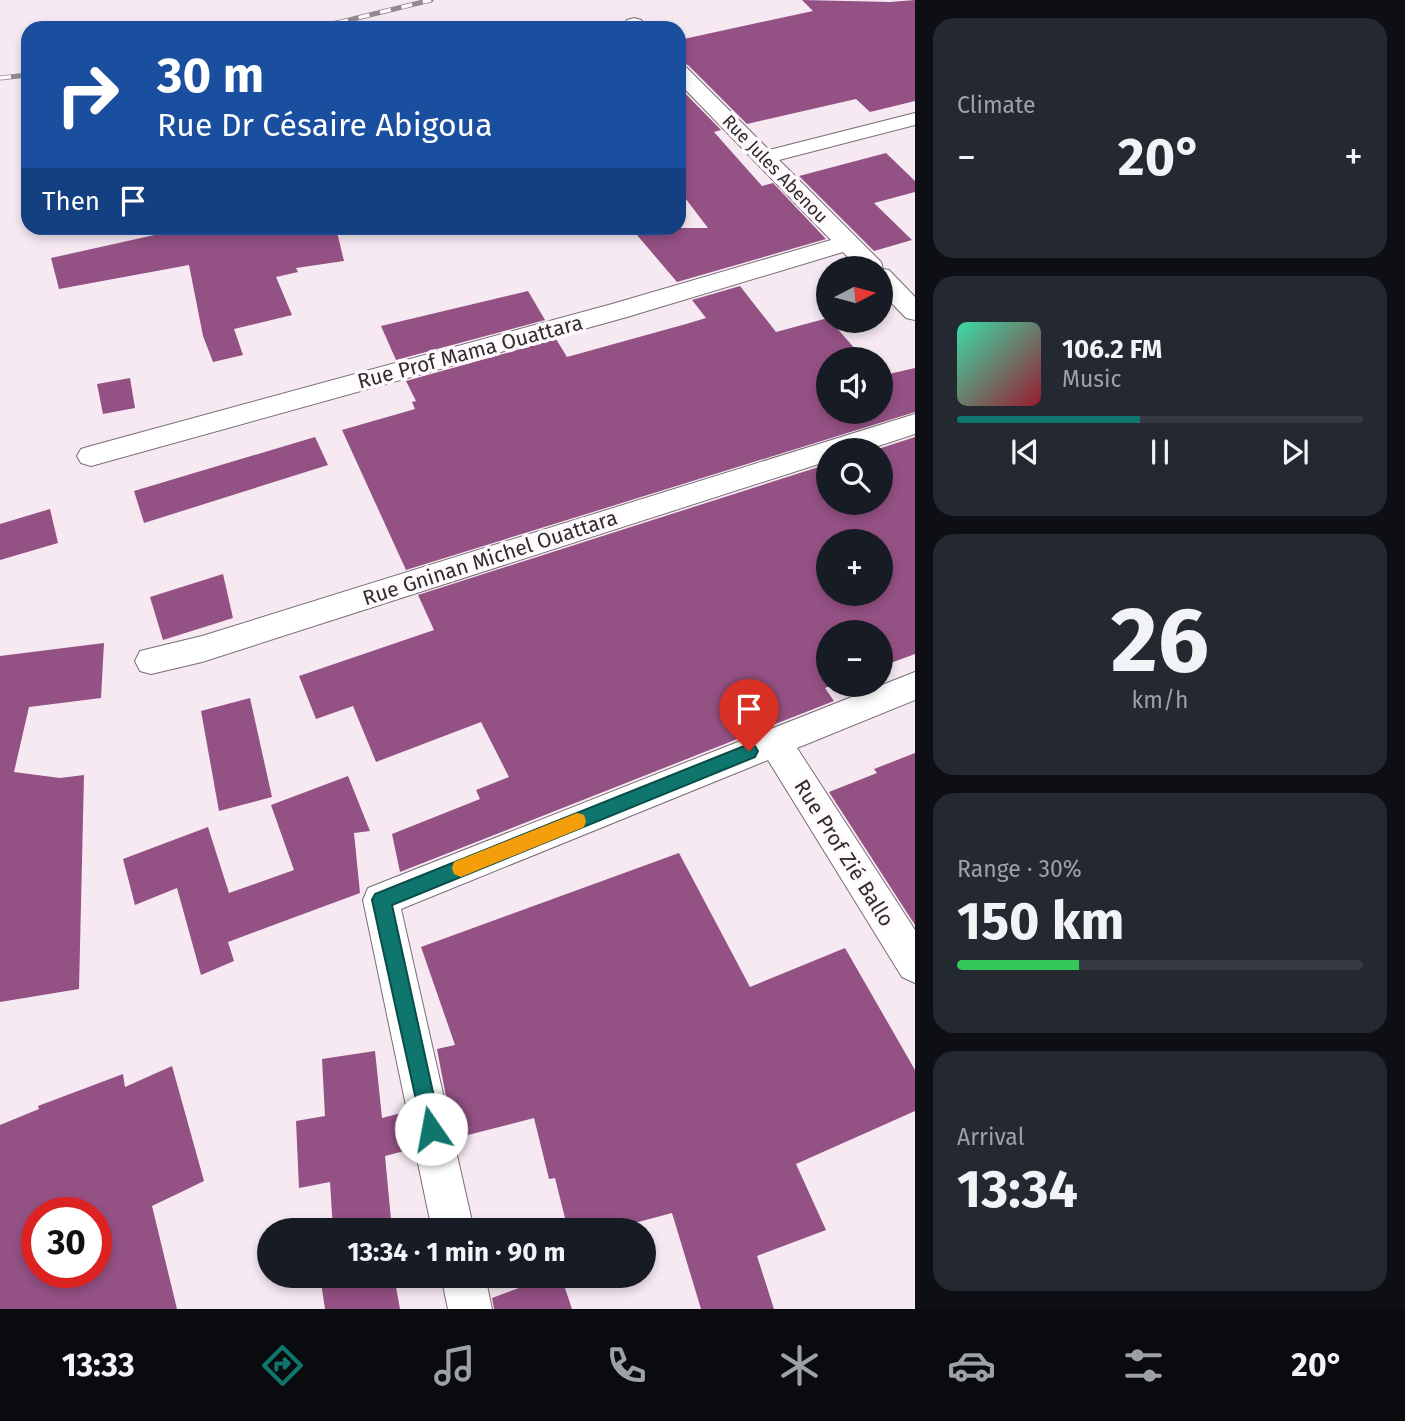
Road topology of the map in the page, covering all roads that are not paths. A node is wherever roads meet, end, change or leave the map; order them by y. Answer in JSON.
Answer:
{"nodes":[{"id":1,"x":686,"y":78,"type":"edge"},
{"id":2,"x":915,"y":119,"type":"edge"},
{"id":3,"x":764,"y":159,"type":"junction"},
{"id":4,"x":848,"y":243,"type":"junction"},
{"id":5,"x":860,"y":256,"type":"edge"},
{"id":6,"x":893,"y":289,"type":"edge"},
{"id":7,"x":915,"y":312,"type":"edge"},
{"id":8,"x":915,"y":424,"type":"edge"},
{"id":9,"x":871,"y":438,"type":"edge"},
{"id":10,"x":91,"y":456,"type":"dead end"},
{"id":11,"x":816,"y":456,"type":"edge"},
{"id":12,"x":151,"y":661,"type":"dead end"},
{"id":13,"x":915,"y":687,"type":"edge"},
{"id":14,"x":774,"y":741,"type":"junction"},
{"id":15,"x":915,"y":964,"type":"edge"},
{"id":16,"x":450,"y":1218,"type":"edge"},
{"id":17,"x":466,"y":1288,"type":"edge"},
{"id":18,"x":470,"y":1309,"type":"edge"}],
"edges":[{"from":1,"to":3,"type":"street","name":"Rue Jules Abenou"},
{"from":2,"to":3,"type":"street"},
{"from":3,"to":4,"type":"street","name":"Rue Jules Abenou"},
{"from":4,"to":5,"type":"street","name":"Rue Jules Abenou"},
{"from":4,"to":10,"type":"street","name":"Rue Prof Mama Ouattara"},
{"from":6,"to":7,"type":"street"},
{"from":8,"to":9,"type":"street"},
{"from":11,"to":12,"type":"street","name":"Rue Gninan Michel Ouattara"},
{"from":13,"to":14,"type":"street"},
{"from":14,"to":15,"type":"street","name":"Rue Prof Zié Ballo"},
{"from":14,"to":16,"type":"street"},
{"from":17,"to":18,"type":"street"}]}
